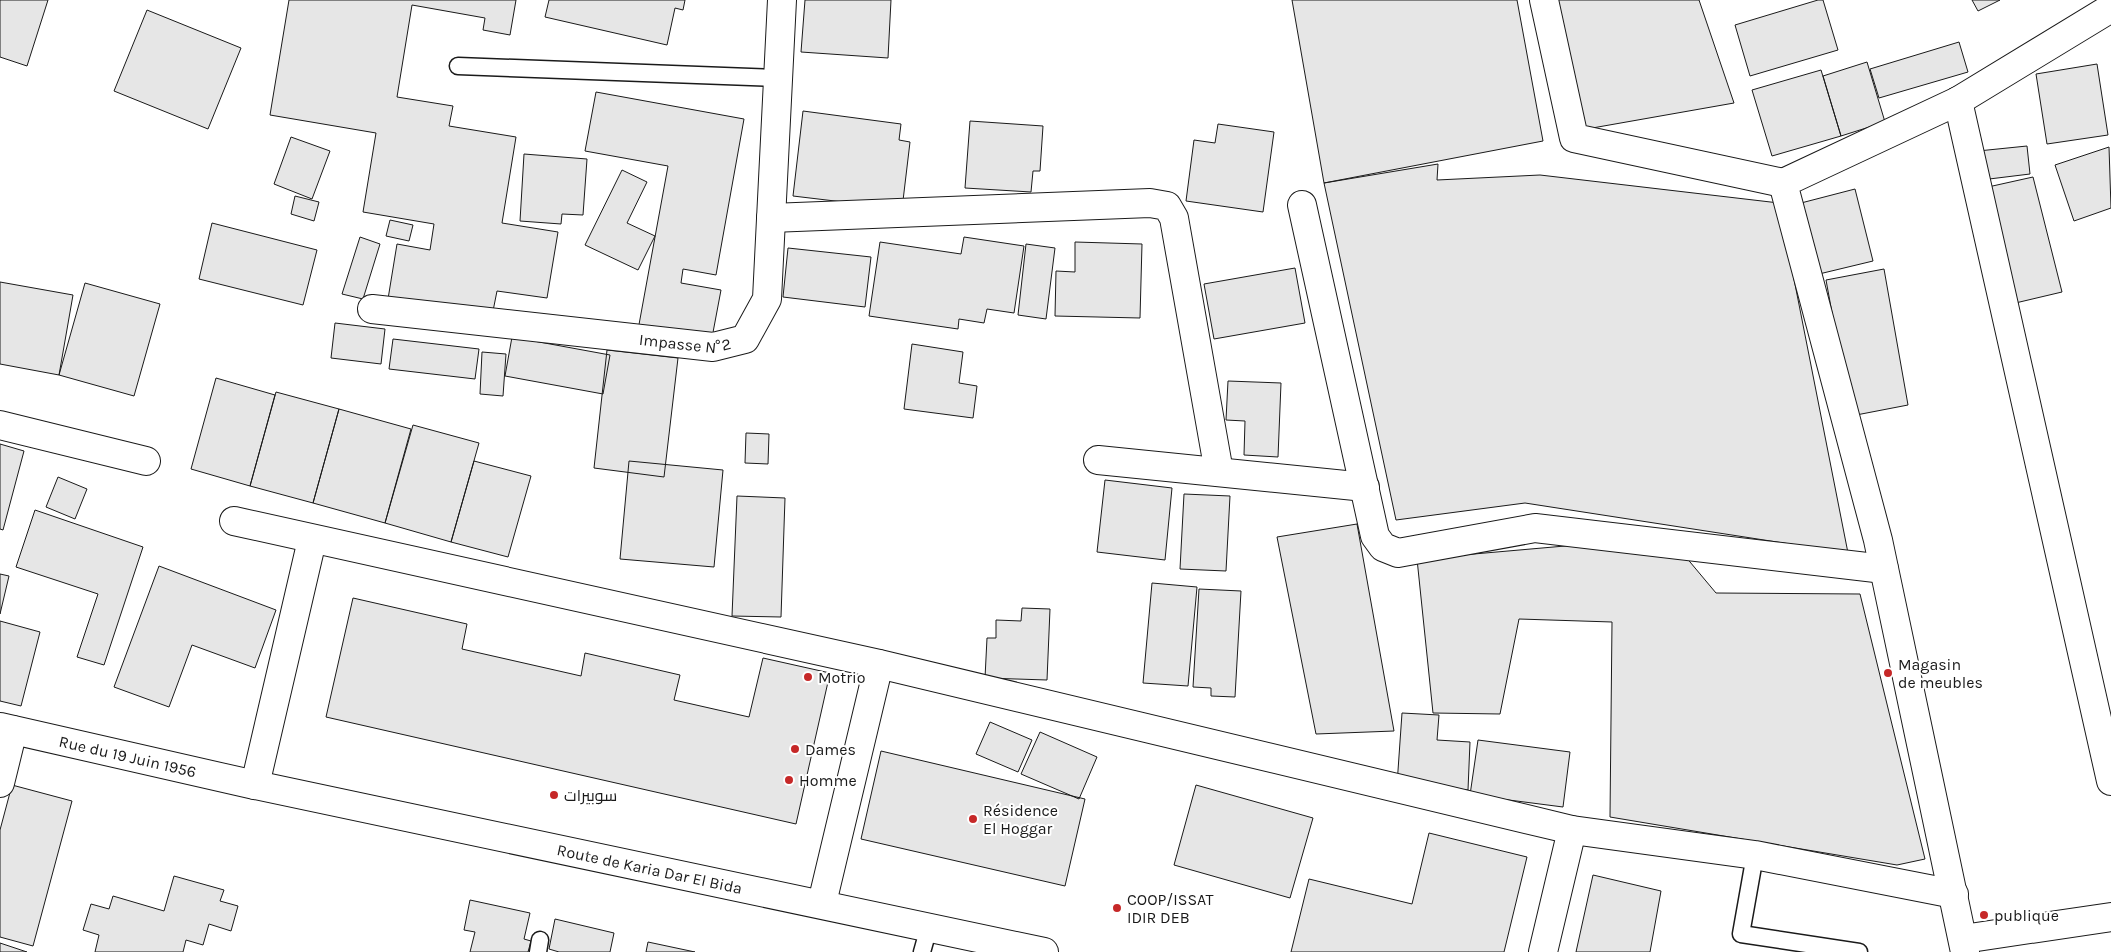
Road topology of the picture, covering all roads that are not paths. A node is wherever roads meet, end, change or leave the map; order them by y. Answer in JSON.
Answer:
{"nodes":[{"id":1,"x":782,"y":0,"type":"edge"},
{"id":2,"x":1544,"y":0,"type":"edge"},
{"id":3,"x":2111,"y":8,"type":"edge"},
{"id":4,"x":458,"y":66,"type":"dead end"},
{"id":5,"x":778,"y":78,"type":"junction"},
{"id":6,"x":1958,"y":101,"type":"junction"},
{"id":7,"x":1783,"y":182,"type":"junction"},
{"id":8,"x":1302,"y":205,"type":"dead end"},
{"id":9,"x":771,"y":218,"type":"junction"},
{"id":10,"x":372,"y":309,"type":"dead end"},
{"id":11,"x":0,"y":425,"type":"edge"},
{"id":12,"x":1098,"y":460,"type":"dead end"},
{"id":13,"x":146,"y":461,"type":"dead end"},
{"id":14,"x":1219,"y":472,"type":"junction"},
{"id":15,"x":1365,"y":487,"type":"junction"},
{"id":16,"x":234,"y":521,"type":"dead end"},
{"id":17,"x":312,"y":540,"type":"junction"},
{"id":18,"x":1884,"y":569,"type":"junction"},
{"id":19,"x":879,"y":664,"type":"junction"},
{"id":20,"x":6,"y":728,"type":"edge"},
{"id":21,"x":2111,"y":781,"type":"edge"},
{"id":22,"x":0,"y":783,"type":"edge"},
{"id":23,"x":255,"y":785,"type":"junction"},
{"id":24,"x":1572,"y":830,"type":"junction"},
{"id":25,"x":1756,"y":855,"type":"junction"},
{"id":26,"x":1954,"y":894,"type":"junction"},
{"id":27,"x":822,"y":903,"type":"junction"},
{"id":28,"x":2111,"y":917,"type":"edge"},
{"id":29,"x":926,"y":939,"type":"edge"},
{"id":30,"x":1964,"y":945,"type":"edge"},
{"id":31,"x":985,"y":946,"type":"edge"},
{"id":32,"x":1044,"y":952,"type":"edge"},
{"id":33,"x":1543,"y":952,"type":"edge"},
{"id":34,"x":1859,"y":952,"type":"edge"}],
"edges":[{"from":1,"to":5,"type":"street","name":"Impasse N°2"},
{"from":2,"to":7,"type":"street"},
{"from":3,"to":6,"type":"street"},
{"from":4,"to":5,"type":"lane"},
{"from":5,"to":9,"type":"street","name":"Impasse N°2"},
{"from":6,"to":7,"type":"street"},
{"from":6,"to":21,"type":"street"},
{"from":7,"to":18,"type":"street"},
{"from":8,"to":15,"type":"street"},
{"from":9,"to":10,"type":"street","name":"Impasse N°2"},
{"from":9,"to":14,"type":"street"},
{"from":11,"to":13,"type":"street"},
{"from":12,"to":14,"type":"street"},
{"from":14,"to":15,"type":"street"},
{"from":15,"to":18,"type":"street"},
{"from":16,"to":17,"type":"street"},
{"from":17,"to":19,"type":"street"},
{"from":17,"to":23,"type":"street"},
{"from":18,"to":26,"type":"street"},
{"from":19,"to":24,"type":"street"},
{"from":19,"to":27,"type":"street"},
{"from":20,"to":22,"type":"street"},
{"from":20,"to":23,"type":"street","name":"Rue du 19 Juin 1956"},
{"from":23,"to":27,"type":"street","name":"Route de Karia Dar El Bida"},
{"from":24,"to":25,"type":"street"},
{"from":24,"to":33,"type":"street"},
{"from":25,"to":26,"type":"street"},
{"from":25,"to":34,"type":"lane"},
{"from":26,"to":30,"type":"street"},
{"from":27,"to":29,"type":"street","name":"Route de Karia Dar El Bida"},
{"from":28,"to":30,"type":"street"},
{"from":29,"to":31,"type":"street","name":"Route de Karia Dar El Bida"},
{"from":31,"to":32,"type":"street","name":"Route de Karia Dar El Bida"}]}
